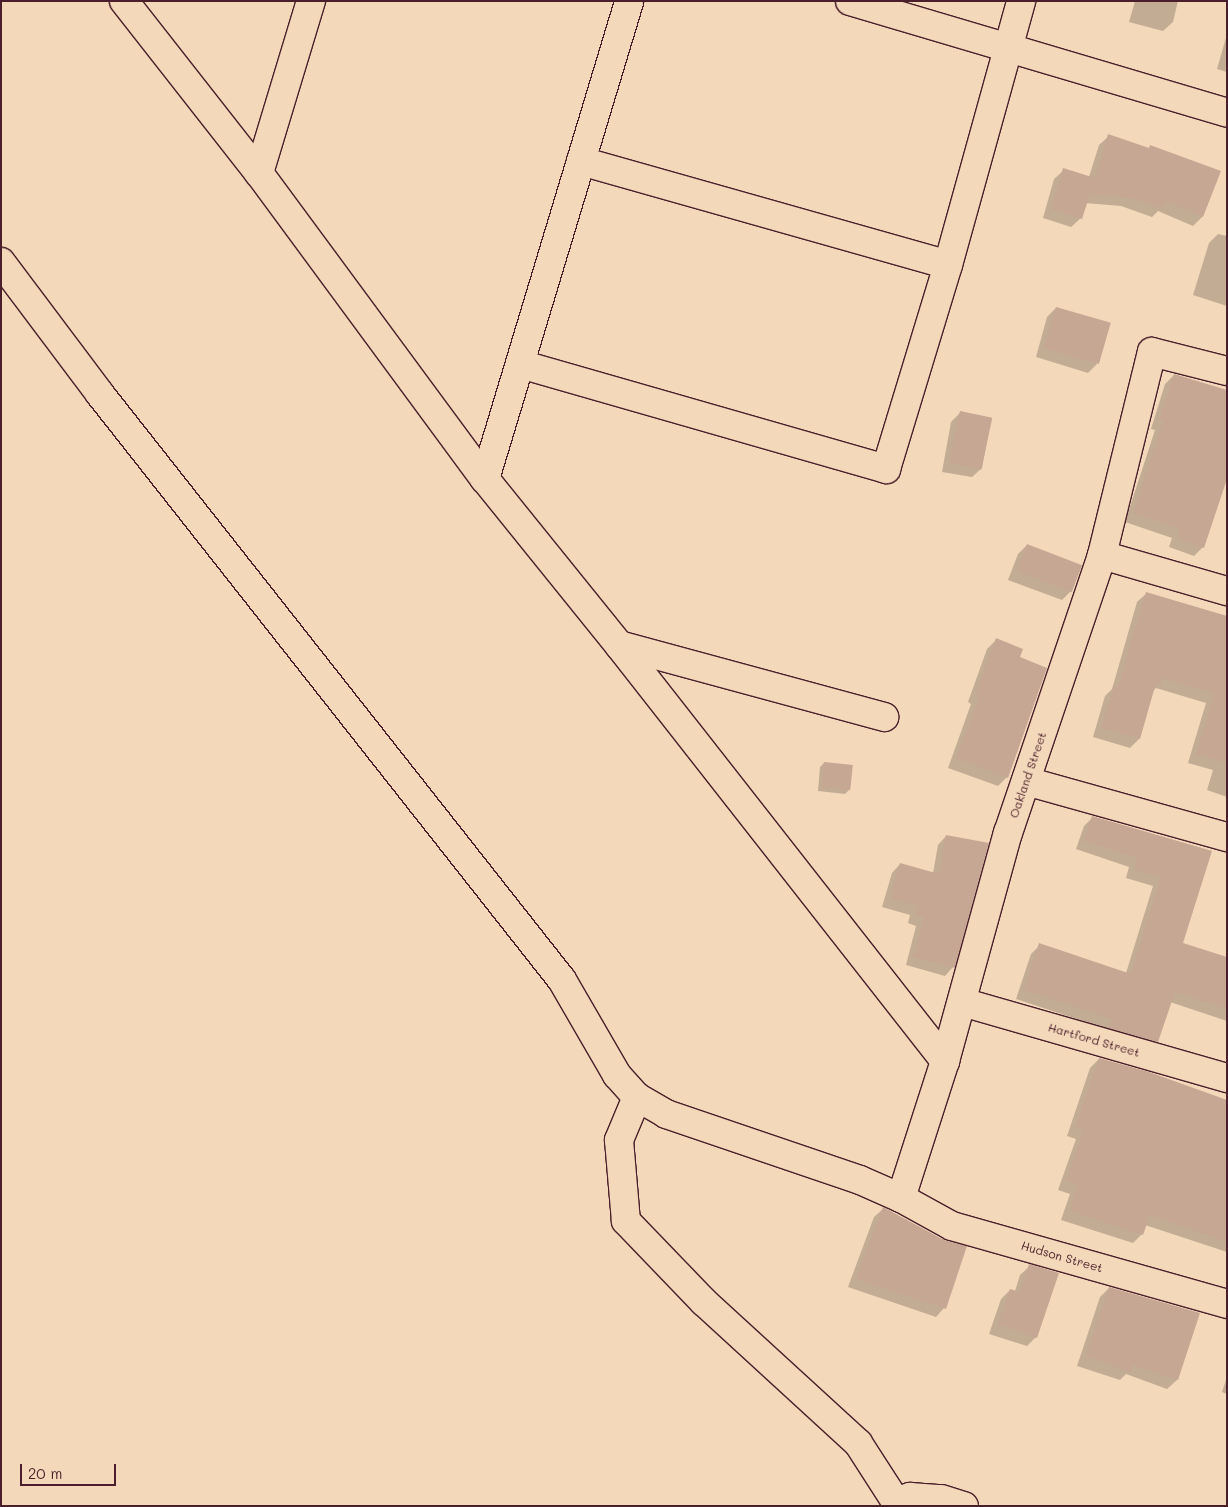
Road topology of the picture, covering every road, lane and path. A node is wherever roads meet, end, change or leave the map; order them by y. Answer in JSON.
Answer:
{"nodes":[{"id":1,"x":124,"y":1,"type":"edge"},
{"id":2,"x":311,"y":1,"type":"edge"},
{"id":3,"x":629,"y":1,"type":"edge"},
{"id":4,"x":850,"y":1,"type":"edge"},
{"id":5,"x":1021,"y":1,"type":"edge"},
{"id":6,"x":1007,"y":48,"type":"junction"},
{"id":7,"x":1227,"y":114,"type":"edge"},
{"id":8,"x":581,"y":161,"type":"junction"},
{"id":9,"x":259,"y":173,"type":"junction"},
{"id":10,"x":1,"y":262,"type":"edge"},
{"id":11,"x":948,"y":265,"type":"junction"},
{"id":12,"x":520,"y":364,"type":"junction"},
{"id":13,"x":1227,"y":371,"type":"edge"},
{"id":14,"x":485,"y":479,"type":"junction"},
{"id":15,"x":1102,"y":554,"type":"junction"},
{"id":16,"x":1227,"y":591,"type":"edge"},
{"id":17,"x":619,"y":645,"type":"junction"},
{"id":18,"x":884,"y":717,"type":"dead end"},
{"id":19,"x":1026,"y":781,"type":"junction"},
{"id":20,"x":1227,"y":837,"type":"edge"},
{"id":21,"x":962,"y":1002,"type":"junction"},
{"id":22,"x":945,"y":1061,"type":"junction"},
{"id":23,"x":1227,"y":1078,"type":"edge"},
{"id":24,"x":637,"y":1097,"type":"junction"},
{"id":25,"x":901,"y":1198,"type":"junction"},
{"id":26,"x":1227,"y":1304,"type":"edge"},
{"id":27,"x":895,"y":1504,"type":"edge"},
{"id":28,"x":964,"y":1506,"type":"edge"}],
"edges":[{"from":1,"to":9,"type":"street"},
{"from":2,"to":9,"type":"street"},
{"from":3,"to":8,"type":"street"},
{"from":4,"to":6,"type":"street"},
{"from":5,"to":6,"type":"street"},
{"from":6,"to":7,"type":"street"},
{"from":6,"to":11,"type":"street"},
{"from":8,"to":11,"type":"street"},
{"from":8,"to":12,"type":"street"},
{"from":9,"to":14,"type":"street"},
{"from":10,"to":24,"type":"street","name":"Hudson Street"},
{"from":11,"to":12,"type":"street"},
{"from":12,"to":14,"type":"street"},
{"from":13,"to":15,"type":"street","name":"Oakland Street"},
{"from":14,"to":17,"type":"street"},
{"from":15,"to":16,"type":"street"},
{"from":15,"to":19,"type":"street","name":"Oakland Street"},
{"from":17,"to":18,"type":"street"},
{"from":17,"to":22,"type":"street"},
{"from":19,"to":20,"type":"street"},
{"from":19,"to":21,"type":"street","name":"Oakland Street"},
{"from":21,"to":22,"type":"street","name":"Oakland Street"},
{"from":21,"to":23,"type":"street","name":"Hartford Street"},
{"from":22,"to":25,"type":"street","name":"Oakland Street"},
{"from":24,"to":25,"type":"street","name":"Hudson Street"},
{"from":24,"to":27,"type":"street"},
{"from":25,"to":26,"type":"street","name":"Hudson Street"},
{"from":27,"to":28,"type":"street"}]}
